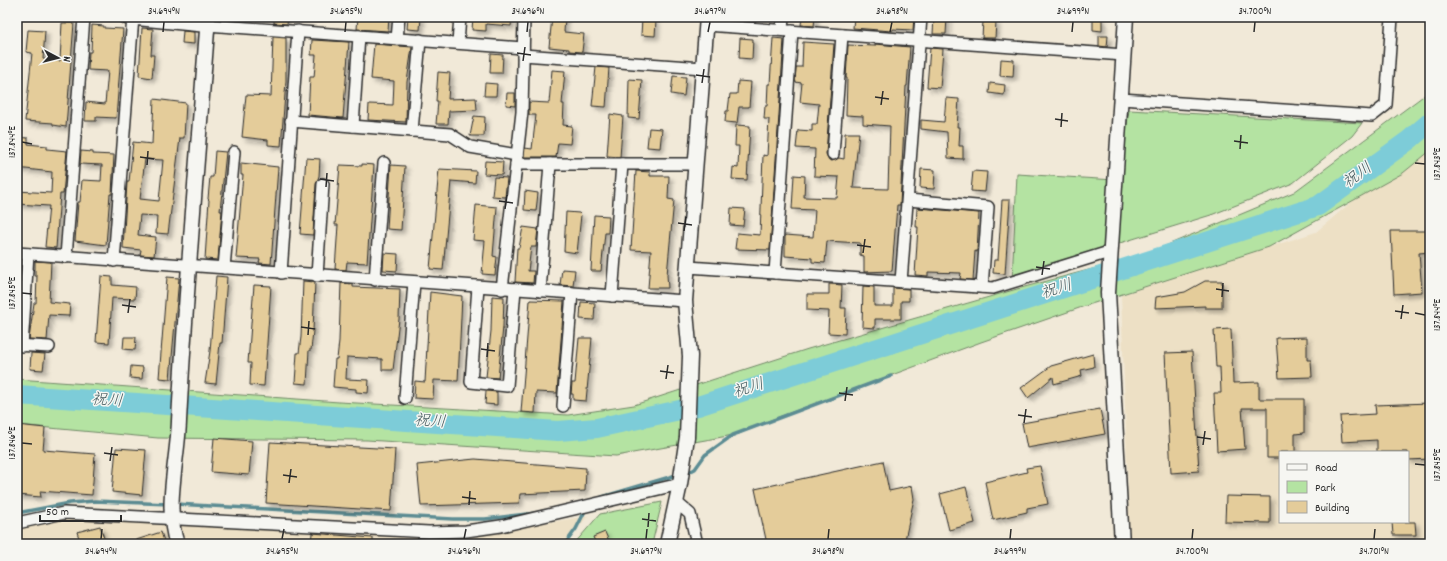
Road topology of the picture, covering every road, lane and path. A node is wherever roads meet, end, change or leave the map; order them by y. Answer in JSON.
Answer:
{"nodes":[{"id":1,"x":84,"y":17,"type":"edge"},
{"id":2,"x":127,"y":17,"type":"edge"},
{"id":3,"x":133,"y":17,"type":"edge"},
{"id":4,"x":399,"y":17,"type":"edge"},
{"id":5,"x":460,"y":17,"type":"edge"},
{"id":6,"x":524,"y":17,"type":"edge"},
{"id":7,"x":783,"y":17,"type":"edge"},
{"id":8,"x":921,"y":17,"type":"edge"},
{"id":9,"x":1126,"y":17,"type":"edge"},
{"id":10,"x":1392,"y":17,"type":"edge"},
{"id":11,"x":207,"y":21,"type":"edge"},
{"id":12,"x":706,"y":21,"type":"edge"},
{"id":13,"x":787,"y":30,"type":"junction"},
{"id":14,"x":298,"y":31,"type":"junction"},
{"id":15,"x":842,"y":35,"type":"junction"},
{"id":16,"x":359,"y":36,"type":"junction"},
{"id":17,"x":397,"y":39,"type":"junction"},
{"id":18,"x":420,"y":40,"type":"junction"},
{"id":19,"x":920,"y":40,"type":"junction"},
{"id":20,"x":458,"y":43,"type":"junction"},
{"id":21,"x":523,"y":51,"type":"junction"},
{"id":22,"x":1124,"y":55,"type":"junction"},
{"id":23,"x":703,"y":68,"type":"junction"},
{"id":24,"x":1120,"y":99,"type":"junction"},
{"id":25,"x":291,"y":120,"type":"junction"},
{"id":26,"x":353,"y":126,"type":"junction"},
{"id":27,"x":412,"y":131,"type":"junction"},
{"id":28,"x":234,"y":152,"type":"dead end"},
{"id":29,"x":833,"y":154,"type":"dead end"},
{"id":30,"x":516,"y":160,"type":"junction"},
{"id":31,"x":384,"y":163,"type":"dead end"},
{"id":32,"x":550,"y":164,"type":"junction"},
{"id":33,"x":622,"y":164,"type":"junction"},
{"id":34,"x":696,"y":164,"type":"junction"},
{"id":35,"x":323,"y":184,"type":"dead end"},
{"id":36,"x":908,"y":200,"type":"junction"},
{"id":37,"x":23,"y":254,"type":"edge"},
{"id":38,"x":1109,"y":254,"type":"junction"},
{"id":39,"x":66,"y":257,"type":"junction"},
{"id":40,"x":114,"y":261,"type":"junction"},
{"id":41,"x":189,"y":265,"type":"junction"},
{"id":42,"x":688,"y":267,"type":"junction"},
{"id":43,"x":224,"y":268,"type":"junction"},
{"id":44,"x":281,"y":273,"type":"junction"},
{"id":45,"x":775,"y":273,"type":"junction"},
{"id":46,"x":317,"y":276,"type":"junction"},
{"id":47,"x":375,"y":280,"type":"junction"},
{"id":48,"x":414,"y":282,"type":"junction"},
{"id":49,"x":902,"y":282,"type":"junction"},
{"id":50,"x":478,"y":287,"type":"junction"},
{"id":51,"x":982,"y":287,"type":"junction"},
{"id":52,"x":502,"y":289,"type":"junction"},
{"id":53,"x":515,"y":289,"type":"junction"},
{"id":54,"x":540,"y":291,"type":"junction"},
{"id":55,"x":572,"y":293,"type":"junction"},
{"id":56,"x":612,"y":296,"type":"junction"},
{"id":57,"x":685,"y":301,"type":"junction"},
{"id":58,"x":20,"y":345,"type":"edge"},
{"id":59,"x":49,"y":347,"type":"dead end"},
{"id":60,"x":405,"y":398,"type":"dead end"},
{"id":61,"x":563,"y":406,"type":"dead end"},
{"id":62,"x":680,"y":484,"type":"junction"},
{"id":63,"x":676,"y":502,"type":"junction"},
{"id":64,"x":172,"y":518,"type":"junction"},
{"id":65,"x":17,"y":523,"type":"edge"},
{"id":66,"x":177,"y":544,"type":"edge"},
{"id":67,"x":667,"y":544,"type":"edge"},
{"id":68,"x":697,"y":544,"type":"edge"},
{"id":69,"x":1122,"y":544,"type":"edge"}],
"edges":[{"from":1,"to":39,"type":"street"},
{"from":2,"to":3,"type":"street"},
{"from":3,"to":11,"type":"street"},
{"from":3,"to":40,"type":"street"},
{"from":4,"to":17,"type":"street"},
{"from":5,"to":20,"type":"street"},
{"from":6,"to":21,"type":"street"},
{"from":7,"to":13,"type":"street"},
{"from":8,"to":19,"type":"street"},
{"from":9,"to":22,"type":"street"},
{"from":10,"to":24,"type":"street"},
{"from":11,"to":14,"type":"street"},
{"from":11,"to":41,"type":"street"},
{"from":12,"to":13,"type":"street"},
{"from":12,"to":23,"type":"street"},
{"from":13,"to":15,"type":"street"},
{"from":13,"to":45,"type":"street"},
{"from":14,"to":16,"type":"street"},
{"from":14,"to":25,"type":"street"},
{"from":15,"to":19,"type":"street"},
{"from":15,"to":29,"type":"street"},
{"from":16,"to":17,"type":"street"},
{"from":16,"to":26,"type":"street"},
{"from":17,"to":18,"type":"street"},
{"from":18,"to":20,"type":"street"},
{"from":18,"to":27,"type":"street"},
{"from":19,"to":22,"type":"street"},
{"from":19,"to":36,"type":"street"},
{"from":20,"to":21,"type":"street"},
{"from":21,"to":23,"type":"street"},
{"from":21,"to":30,"type":"street"},
{"from":22,"to":24,"type":"street"},
{"from":23,"to":34,"type":"street"},
{"from":24,"to":38,"type":"street"},
{"from":25,"to":26,"type":"street"},
{"from":25,"to":44,"type":"street"},
{"from":26,"to":27,"type":"street"},
{"from":27,"to":30,"type":"street"},
{"from":28,"to":43,"type":"street"},
{"from":30,"to":32,"type":"street"},
{"from":30,"to":52,"type":"street"},
{"from":31,"to":47,"type":"street"},
{"from":32,"to":33,"type":"street"},
{"from":32,"to":54,"type":"street"},
{"from":33,"to":34,"type":"street"},
{"from":33,"to":56,"type":"street"},
{"from":34,"to":42,"type":"street"},
{"from":35,"to":46,"type":"street"},
{"from":36,"to":49,"type":"street"},
{"from":36,"to":51,"type":"street"},
{"from":37,"to":39,"type":"street"},
{"from":37,"to":58,"type":"street"},
{"from":38,"to":51,"type":"street"},
{"from":38,"to":69,"type":"street"},
{"from":39,"to":40,"type":"street"},
{"from":40,"to":41,"type":"street"},
{"from":41,"to":43,"type":"street"},
{"from":41,"to":64,"type":"street"},
{"from":42,"to":45,"type":"street"},
{"from":42,"to":57,"type":"street"},
{"from":43,"to":44,"type":"street"},
{"from":44,"to":46,"type":"street"},
{"from":45,"to":49,"type":"street"},
{"from":46,"to":47,"type":"street"},
{"from":47,"to":48,"type":"street"},
{"from":48,"to":50,"type":"street"},
{"from":48,"to":60,"type":"street"},
{"from":49,"to":51,"type":"street"},
{"from":50,"to":52,"type":"street"},
{"from":50,"to":53,"type":"street"},
{"from":52,"to":53,"type":"street"},
{"from":53,"to":54,"type":"street"},
{"from":54,"to":55,"type":"street"},
{"from":55,"to":56,"type":"street"},
{"from":55,"to":61,"type":"street"},
{"from":56,"to":57,"type":"street"},
{"from":57,"to":62,"type":"street"},
{"from":58,"to":59,"type":"street"},
{"from":62,"to":63,"type":"street"},
{"from":62,"to":64,"type":"street"},
{"from":63,"to":67,"type":"street"},
{"from":63,"to":68,"type":"street"},
{"from":64,"to":65,"type":"street"},
{"from":64,"to":66,"type":"street"}]}
